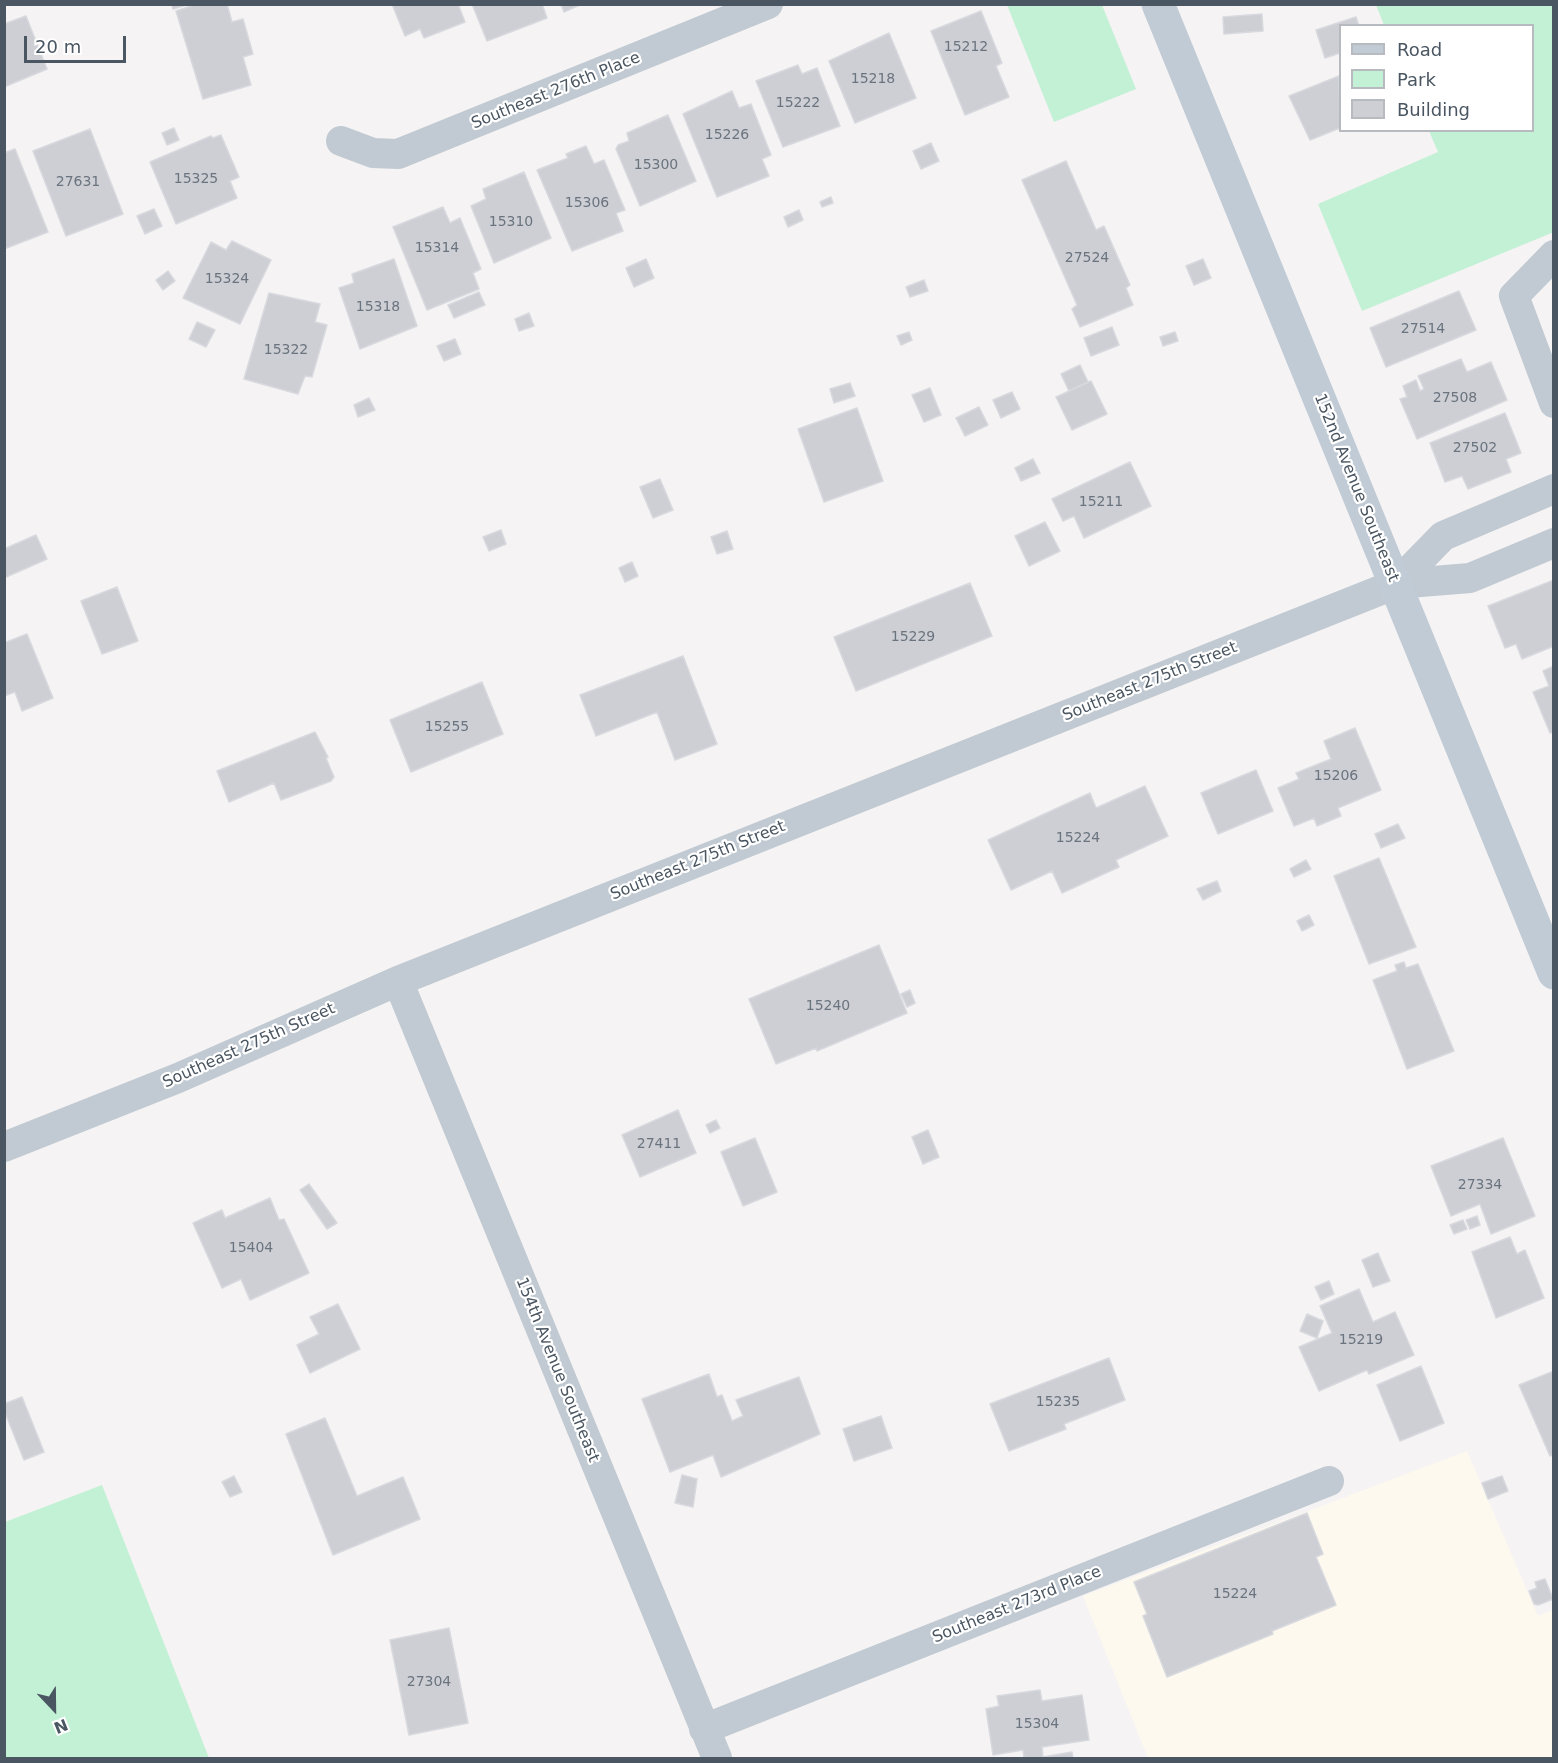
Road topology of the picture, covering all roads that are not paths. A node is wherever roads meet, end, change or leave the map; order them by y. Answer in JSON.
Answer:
{"nodes":[{"id":1,"x":768,"y":4,"type":"edge"},
{"id":2,"x":1158,"y":4,"type":"edge"},
{"id":3,"x":342,"y":141,"type":"dead end"},
{"id":4,"x":1554,"y":255,"type":"edge"},
{"id":5,"x":1554,"y":403,"type":"edge"},
{"id":6,"x":1554,"y":489,"type":"edge"},
{"id":7,"x":1554,"y":543,"type":"edge"},
{"id":8,"x":1396,"y":584,"type":"junction"},
{"id":9,"x":1554,"y":973,"type":"edge"},
{"id":10,"x":398,"y":981,"type":"junction"},
{"id":11,"x":4,"y":1147,"type":"edge"},
{"id":12,"x":1329,"y":1481,"type":"dead end"},
{"id":13,"x":704,"y":1729,"type":"junction"},
{"id":14,"x":717,"y":1758,"type":"edge"}],
"edges":[{"from":1,"to":3,"type":"street","name":"Southeast 276th Place"},
{"from":2,"to":8,"type":"street","name":"152nd Avenue Southeast"},
{"from":4,"to":5,"type":"street"},
{"from":6,"to":8,"type":"street","name":"Southeast 275th Street"},
{"from":7,"to":8,"type":"street","name":"Southeast 275th Street"},
{"from":8,"to":9,"type":"street","name":"152nd Avenue Southeast"},
{"from":8,"to":10,"type":"street","name":"Southeast 275th Street"},
{"from":10,"to":11,"type":"street","name":"Southeast 275th Street"},
{"from":10,"to":13,"type":"street","name":"154th Avenue Southeast"},
{"from":12,"to":13,"type":"street","name":"Southeast 273rd Place"},
{"from":13,"to":14,"type":"street","name":"154th Avenue Southeast"}]}
